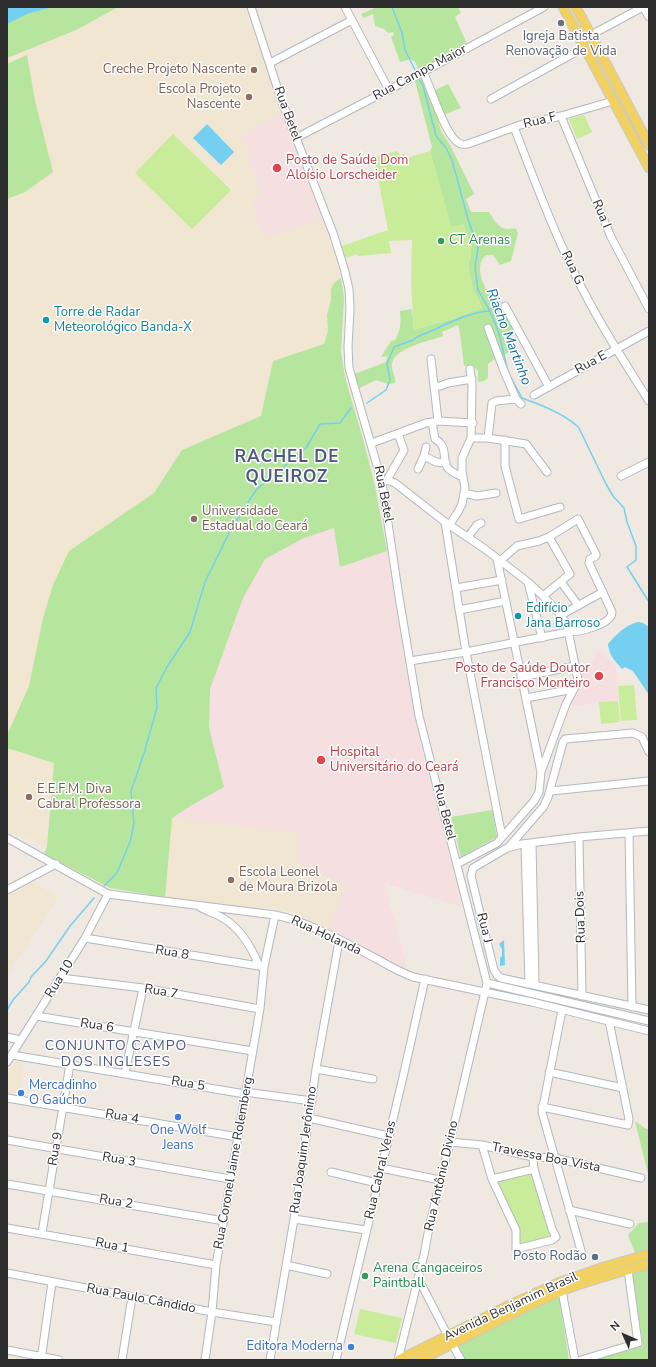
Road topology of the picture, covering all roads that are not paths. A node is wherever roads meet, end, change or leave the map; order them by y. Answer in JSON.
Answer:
{"nodes":[{"id":1,"x":251,"y":7,"type":"edge"},
{"id":2,"x":345,"y":7,"type":"edge"},
{"id":3,"x":544,"y":7,"type":"edge"},
{"id":4,"x":563,"y":7,"type":"edge"},
{"id":5,"x":576,"y":7,"type":"edge"},
{"id":6,"x":643,"y":7,"type":"edge"},
{"id":7,"x":649,"y":17,"type":"edge"},
{"id":8,"x":352,"y":20,"type":"junction"},
{"id":9,"x":591,"y":35,"type":"junction"},
{"id":10,"x":585,"y":47,"type":"junction"},
{"id":11,"x":270,"y":63,"type":"junction"},
{"id":12,"x":423,"y":72,"type":"junction"},
{"id":13,"x":389,"y":90,"type":"junction"},
{"id":14,"x":491,"y":99,"type":"dead end"},
{"id":15,"x":614,"y":101,"type":"junction"},
{"id":16,"x":561,"y":116,"type":"junction"},
{"id":17,"x":514,"y":127,"type":"junction"},
{"id":18,"x":296,"y":138,"type":"junction"},
{"id":19,"x":649,"y":145,"type":"edge"},
{"id":20,"x":649,"y":168,"type":"edge"},
{"id":21,"x":505,"y":306,"type":"dead end"},
{"id":22,"x":649,"y":309,"type":"edge"},
{"id":23,"x":488,"y":328,"type":"dead end"},
{"id":24,"x":649,"y":331,"type":"edge"},
{"id":25,"x":616,"y":349,"type":"junction"},
{"id":26,"x":431,"y":359,"type":"dead end"},
{"id":27,"x":470,"y":369,"type":"dead end"},
{"id":28,"x":472,"y":379,"type":"junction"},
{"id":29,"x":434,"y":386,"type":"junction"},
{"id":30,"x":549,"y":387,"type":"junction"},
{"id":31,"x":534,"y":395,"type":"dead end"},
{"id":32,"x":649,"y":401,"type":"edge"},
{"id":33,"x":435,"y":421,"type":"junction"},
{"id":34,"x":472,"y":423,"type":"junction"},
{"id":35,"x":398,"y":434,"type":"junction"},
{"id":36,"x":472,"y":438,"type":"junction"},
{"id":37,"x":488,"y":438,"type":"junction"},
{"id":38,"x":505,"y":440,"type":"junction"},
{"id":39,"x":372,"y":443,"type":"junction"},
{"id":40,"x":426,"y":447,"type":"dead end"},
{"id":41,"x":424,"y":456,"type":"junction"},
{"id":42,"x":649,"y":462,"type":"edge"},
{"id":43,"x":446,"y":463,"type":"junction"},
{"id":44,"x":418,"y":469,"type":"dead end"},
{"id":45,"x":547,"y":472,"type":"dead end"},
{"id":46,"x":621,"y":476,"type":"dead end"},
{"id":47,"x":463,"y":477,"type":"junction"},
{"id":48,"x":385,"y":482,"type":"junction"},
{"id":49,"x":464,"y":493,"type":"junction"},
{"id":50,"x":496,"y":493,"type":"dead end"},
{"id":51,"x":560,"y":507,"type":"dead end"},
{"id":52,"x":448,"y":523,"type":"junction"},
{"id":53,"x":481,"y":523,"type":"dead end"},
{"id":54,"x":468,"y":537,"type":"junction"},
{"id":55,"x":549,"y":537,"type":"junction"},
{"id":56,"x":499,"y":560,"type":"junction"},
{"id":57,"x":502,"y":580,"type":"junction"},
{"id":58,"x":528,"y":582,"type":"junction"},
{"id":59,"x":561,"y":582,"type":"junction"},
{"id":60,"x":456,"y":588,"type":"junction"},
{"id":61,"x":603,"y":592,"type":"junction"},
{"id":62,"x":543,"y":596,"type":"junction"},
{"id":63,"x":506,"y":601,"type":"junction"},
{"id":64,"x":578,"y":605,"type":"junction"},
{"id":65,"x":459,"y":610,"type":"junction"},
{"id":66,"x":561,"y":615,"type":"junction"},
{"id":67,"x":568,"y":632,"type":"junction"},
{"id":68,"x":542,"y":638,"type":"junction"},
{"id":69,"x":514,"y":643,"type":"junction"},
{"id":70,"x":466,"y":652,"type":"junction"},
{"id":71,"x":410,"y":661,"type":"junction"},
{"id":72,"x":575,"y":666,"type":"junction"},
{"id":73,"x":521,"y":677,"type":"junction"},
{"id":74,"x":574,"y":688,"type":"junction"},
{"id":75,"x":526,"y":698,"type":"junction"},
{"id":76,"x":649,"y":752,"type":"edge"},
{"id":77,"x":541,"y":772,"type":"junction"},
{"id":78,"x":649,"y":781,"type":"edge"},
{"id":79,"x":551,"y":791,"type":"junction"},
{"id":80,"x":520,"y":832,"type":"junction"},
{"id":81,"x":649,"y":832,"type":"edge"},
{"id":82,"x":629,"y":833,"type":"junction"},
{"id":83,"x":502,"y":837,"type":"junction"},
{"id":84,"x":579,"y":837,"type":"junction"},
{"id":85,"x":7,"y":838,"type":"edge"},
{"id":86,"x":526,"y":844,"type":"junction"},
{"id":87,"x":508,"y":848,"type":"junction"},
{"id":88,"x":56,"y":864,"type":"junction"},
{"id":89,"x":457,"y":864,"type":"junction"},
{"id":90,"x":7,"y":890,"type":"edge"},
{"id":91,"x":108,"y":894,"type":"junction"},
{"id":92,"x":196,"y":905,"type":"junction"},
{"id":93,"x":275,"y":914,"type":"junction"},
{"id":94,"x":85,"y":938,"type":"junction"},
{"id":95,"x":339,"y":940,"type":"junction"},
{"id":96,"x":262,"y":966,"type":"junction"},
{"id":97,"x":61,"y":978,"type":"junction"},
{"id":98,"x":424,"y":979,"type":"junction"},
{"id":99,"x":487,"y":983,"type":"junction"},
{"id":100,"x":532,"y":984,"type":"junction"},
{"id":101,"x":143,"y":988,"type":"junction"},
{"id":102,"x":484,"y":992,"type":"junction"},
{"id":103,"x":582,"y":996,"type":"junction"},
{"id":104,"x":632,"y":1007,"type":"junction"},
{"id":105,"x":260,"y":1009,"type":"junction"},
{"id":106,"x":562,"y":1010,"type":"junction"},
{"id":107,"x":649,"y":1010,"type":"edge"},
{"id":108,"x":36,"y":1016,"type":"junction"},
{"id":109,"x":609,"y":1022,"type":"junction"},
{"id":110,"x":649,"y":1022,"type":"edge"},
{"id":111,"x":133,"y":1031,"type":"junction"},
{"id":112,"x":649,"y":1031,"type":"edge"},
{"id":113,"x":7,"y":1037,"type":"edge"},
{"id":114,"x":20,"y":1040,"type":"junction"},
{"id":115,"x":253,"y":1051,"type":"junction"},
{"id":116,"x":12,"y":1055,"type":"junction"},
{"id":117,"x":7,"y":1062,"type":"edge"},
{"id":118,"x":70,"y":1064,"type":"junction"},
{"id":119,"x":316,"y":1069,"type":"junction"},
{"id":120,"x":549,"y":1072,"type":"junction"},
{"id":121,"x":125,"y":1073,"type":"junction"},
{"id":122,"x":373,"y":1079,"type":"dead end"},
{"id":123,"x":623,"y":1088,"type":"junction"},
{"id":124,"x":245,"y":1093,"type":"junction"},
{"id":125,"x":7,"y":1098,"type":"edge"},
{"id":126,"x":312,"y":1100,"type":"junction"},
{"id":127,"x":63,"y":1107,"type":"junction"},
{"id":128,"x":542,"y":1107,"type":"junction"},
{"id":129,"x":309,"y":1118,"type":"junction"},
{"id":130,"x":388,"y":1136,"type":"junction"},
{"id":131,"x":238,"y":1137,"type":"junction"},
{"id":132,"x":7,"y":1140,"type":"edge"},
{"id":133,"x":450,"y":1142,"type":"junction"},
{"id":134,"x":482,"y":1145,"type":"junction"},
{"id":135,"x":56,"y":1149,"type":"junction"},
{"id":136,"x":533,"y":1157,"type":"junction"},
{"id":137,"x":555,"y":1158,"type":"junction"},
{"id":138,"x":381,"y":1168,"type":"junction"},
{"id":139,"x":534,"y":1168,"type":"junction"},
{"id":140,"x":331,"y":1172,"type":"dead end"},
{"id":141,"x":641,"y":1178,"type":"dead end"},
{"id":142,"x":230,"y":1179,"type":"junction"},
{"id":143,"x":492,"y":1179,"type":"junction"},
{"id":144,"x":440,"y":1180,"type":"junction"},
{"id":145,"x":377,"y":1183,"type":"junction"},
{"id":146,"x":7,"y":1184,"type":"edge"},
{"id":147,"x":48,"y":1190,"type":"junction"},
{"id":148,"x":569,"y":1210,"type":"junction"},
{"id":149,"x":294,"y":1219,"type":"junction"},
{"id":150,"x":224,"y":1221,"type":"junction"},
{"id":151,"x":630,"y":1224,"type":"dead end"},
{"id":152,"x":7,"y":1228,"type":"edge"},
{"id":153,"x":366,"y":1230,"type":"junction"},
{"id":154,"x":42,"y":1233,"type":"junction"},
{"id":155,"x":582,"y":1254,"type":"dead end"},
{"id":156,"x":649,"y":1254,"type":"edge"},
{"id":157,"x":649,"y":1264,"type":"edge"},
{"id":158,"x":216,"y":1265,"type":"junction"},
{"id":159,"x":286,"y":1266,"type":"junction"},
{"id":160,"x":628,"y":1270,"type":"junction"},
{"id":161,"x":7,"y":1273,"type":"edge"},
{"id":162,"x":327,"y":1274,"type":"dead end"},
{"id":163,"x":418,"y":1278,"type":"junction"},
{"id":164,"x":586,"y":1278,"type":"junction"},
{"id":165,"x":52,"y":1282,"type":"junction"},
{"id":166,"x":562,"y":1291,"type":"junction"},
{"id":167,"x":132,"y":1297,"type":"junction"},
{"id":168,"x":212,"y":1312,"type":"junction"},
{"id":169,"x":488,"y":1321,"type":"junction"},
{"id":170,"x":276,"y":1322,"type":"junction"},
{"id":171,"x":450,"y":1340,"type":"junction"},
{"id":172,"x":7,"y":1350,"type":"edge"},
{"id":173,"x":41,"y":1358,"type":"edge"},
{"id":174,"x":59,"y":1360,"type":"edge"},
{"id":175,"x":122,"y":1360,"type":"edge"},
{"id":176,"x":205,"y":1360,"type":"edge"},
{"id":177,"x":270,"y":1360,"type":"edge"},
{"id":178,"x":336,"y":1360,"type":"edge"},
{"id":179,"x":399,"y":1360,"type":"edge"},
{"id":180,"x":420,"y":1360,"type":"edge"},
{"id":181,"x":461,"y":1360,"type":"edge"},
{"id":182,"x":575,"y":1360,"type":"edge"},
{"id":183,"x":581,"y":1360,"type":"edge"}],
"edges":[{"from":1,"to":11,"type":"street","name":"Rua Betel"},
{"from":2,"to":8,"type":"street"},
{"from":3,"to":12,"type":"street","name":"Rua Campo Maior"},
{"from":4,"to":10,"type":"main road"},
{"from":5,"to":9,"type":"main road"},
{"from":6,"to":7,"type":"street"},
{"from":6,"to":9,"type":"street"},
{"from":8,"to":11,"type":"street"},
{"from":8,"to":13,"type":"street"},
{"from":9,"to":19,"type":"main road"},
{"from":10,"to":14,"type":"street"},
{"from":10,"to":15,"type":"main road"},
{"from":11,"to":18,"type":"street","name":"Rua Betel"},
{"from":12,"to":13,"type":"street","name":"Rua Campo Maior"},
{"from":12,"to":17,"type":"street","name":"Rua F"},
{"from":13,"to":18,"type":"street","name":"Rua Campo Maior"},
{"from":15,"to":16,"type":"street","name":"Rua F"},
{"from":15,"to":20,"type":"main road"},
{"from":16,"to":17,"type":"street","name":"Rua F"},
{"from":16,"to":22,"type":"street","name":"Rua I"},
{"from":17,"to":25,"type":"street","name":"Rua G"},
{"from":18,"to":39,"type":"street","name":"Rua Betel"},
{"from":21,"to":30,"type":"street"},
{"from":23,"to":37,"type":"street"},
{"from":24,"to":25,"type":"street","name":"Rua E"},
{"from":25,"to":30,"type":"street","name":"Rua E"},
{"from":25,"to":32,"type":"street","name":"Rua G"},
{"from":26,"to":29,"type":"street"},
{"from":27,"to":28,"type":"street"},
{"from":28,"to":29,"type":"street"},
{"from":28,"to":34,"type":"street"},
{"from":29,"to":33,"type":"street"},
{"from":30,"to":31,"type":"street","name":"Rua E"},
{"from":33,"to":34,"type":"street"},
{"from":33,"to":35,"type":"street"},
{"from":33,"to":43,"type":"street"},
{"from":34,"to":36,"type":"street"},
{"from":35,"to":39,"type":"street"},
{"from":35,"to":48,"type":"street"},
{"from":36,"to":37,"type":"street"},
{"from":36,"to":47,"type":"street"},
{"from":37,"to":38,"type":"street"},
{"from":38,"to":45,"type":"street"},
{"from":38,"to":51,"type":"street"},
{"from":39,"to":48,"type":"street","name":"Rua Betel"},
{"from":40,"to":41,"type":"street"},
{"from":41,"to":43,"type":"street"},
{"from":41,"to":44,"type":"street"},
{"from":42,"to":46,"type":"street"},
{"from":43,"to":47,"type":"street"},
{"from":47,"to":49,"type":"street"},
{"from":48,"to":52,"type":"street"},
{"from":48,"to":71,"type":"street","name":"Rua Betel"},
{"from":49,"to":50,"type":"street"},
{"from":49,"to":52,"type":"street"},
{"from":52,"to":54,"type":"street"},
{"from":52,"to":60,"type":"street"},
{"from":53,"to":54,"type":"street"},
{"from":54,"to":56,"type":"street"},
{"from":55,"to":56,"type":"street"},
{"from":55,"to":59,"type":"street"},
{"from":55,"to":61,"type":"street"},
{"from":56,"to":57,"type":"street"},
{"from":56,"to":58,"type":"street"},
{"from":57,"to":60,"type":"street"},
{"from":57,"to":63,"type":"street"},
{"from":58,"to":62,"type":"street"},
{"from":58,"to":68,"type":"street"},
{"from":59,"to":62,"type":"street"},
{"from":59,"to":64,"type":"street"},
{"from":60,"to":65,"type":"street"},
{"from":61,"to":64,"type":"street"},
{"from":61,"to":67,"type":"street"},
{"from":62,"to":66,"type":"street"},
{"from":63,"to":65,"type":"street"},
{"from":63,"to":69,"type":"street"},
{"from":64,"to":66,"type":"street"},
{"from":65,"to":70,"type":"street"},
{"from":66,"to":67,"type":"street"},
{"from":67,"to":68,"type":"street"},
{"from":67,"to":72,"type":"street"},
{"from":68,"to":69,"type":"street"},
{"from":69,"to":70,"type":"street"},
{"from":69,"to":73,"type":"street"},
{"from":70,"to":71,"type":"street"},
{"from":70,"to":83,"type":"street"},
{"from":71,"to":89,"type":"street","name":"Rua Betel"},
{"from":72,"to":73,"type":"street"},
{"from":72,"to":74,"type":"street"},
{"from":73,"to":75,"type":"street"},
{"from":74,"to":75,"type":"street"},
{"from":74,"to":77,"type":"street"},
{"from":75,"to":77,"type":"street"},
{"from":76,"to":79,"type":"street"},
{"from":77,"to":83,"type":"street"},
{"from":78,"to":79,"type":"street"},
{"from":79,"to":80,"type":"street"},
{"from":80,"to":86,"type":"street"},
{"from":80,"to":87,"type":"street"},
{"from":81,"to":82,"type":"street"},
{"from":82,"to":84,"type":"street"},
{"from":82,"to":104,"type":"street"},
{"from":83,"to":89,"type":"street"},
{"from":84,"to":86,"type":"street"},
{"from":84,"to":103,"type":"street","name":"Rua Dois"},
{"from":85,"to":88,"type":"street","name":"Rua Holanda"},
{"from":86,"to":87,"type":"street"},
{"from":86,"to":100,"type":"street"},
{"from":87,"to":100,"type":"street","name":"Rua J"},
{"from":88,"to":90,"type":"street"},
{"from":88,"to":91,"type":"street","name":"Rua Holanda"},
{"from":89,"to":99,"type":"street","name":"Rua Betel"},
{"from":91,"to":92,"type":"street","name":"Rua Holanda"},
{"from":91,"to":94,"type":"street","name":"Rua 10"},
{"from":92,"to":93,"type":"street","name":"Rua Holanda"},
{"from":92,"to":96,"type":"street"},
{"from":93,"to":95,"type":"street","name":"Rua Holanda"},
{"from":93,"to":96,"type":"street","name":"Rua Coronel Jaime Rolemberg"},
{"from":94,"to":96,"type":"street","name":"Rua 8"},
{"from":94,"to":97,"type":"street","name":"Rua 10"},
{"from":95,"to":98,"type":"street","name":"Rua Holanda"},
{"from":95,"to":119,"type":"street","name":"Rua Joaquim Jerônimo"},
{"from":96,"to":105,"type":"street","name":"Rua Coronel Jaime Rolemberg"},
{"from":97,"to":101,"type":"street","name":"Rua 7"},
{"from":97,"to":108,"type":"street","name":"Rua 10"},
{"from":98,"to":102,"type":"street","name":"Rua Holanda"},
{"from":98,"to":130,"type":"street","name":"Rua Cabral Veras"},
{"from":99,"to":102,"type":"street"},
{"from":99,"to":110,"type":"street"},
{"from":100,"to":103,"type":"street"},
{"from":101,"to":105,"type":"street","name":"Rua 7"},
{"from":101,"to":111,"type":"street"},
{"from":102,"to":106,"type":"street","name":"Rua Holanda"},
{"from":102,"to":133,"type":"street","name":"Rua Antônio Divino"},
{"from":103,"to":104,"type":"street"},
{"from":104,"to":107,"type":"street"},
{"from":105,"to":115,"type":"street","name":"Rua Coronel Jaime Rolemberg"},
{"from":106,"to":109,"type":"street","name":"Rua Holanda"},
{"from":106,"to":120,"type":"street"},
{"from":108,"to":111,"type":"street","name":"Rua 6"},
{"from":108,"to":114,"type":"street","name":"Rua 10"},
{"from":109,"to":112,"type":"street","name":"Rua Holanda"},
{"from":109,"to":123,"type":"street"},
{"from":111,"to":115,"type":"street","name":"Rua 6"},
{"from":111,"to":121,"type":"street"},
{"from":113,"to":114,"type":"street"},
{"from":114,"to":116,"type":"street","name":"Rua 10"},
{"from":115,"to":124,"type":"street","name":"Rua Coronel Jaime Rolemberg"},
{"from":116,"to":117,"type":"street","name":"Rua 10"},
{"from":116,"to":118,"type":"street","name":"Rua 5"},
{"from":118,"to":121,"type":"street","name":"Rua 5"},
{"from":118,"to":127,"type":"street","name":"Rua 9"},
{"from":119,"to":122,"type":"street"},
{"from":119,"to":126,"type":"street","name":"Rua Joaquim Jerônimo"},
{"from":120,"to":123,"type":"street"},
{"from":120,"to":128,"type":"street"},
{"from":121,"to":124,"type":"street","name":"Rua 5"},
{"from":123,"to":128,"type":"street"},
{"from":124,"to":126,"type":"street","name":"Rua 5"},
{"from":124,"to":131,"type":"street","name":"Rua Coronel Jaime Rolemberg"},
{"from":125,"to":127,"type":"street","name":"Rua 4"},
{"from":126,"to":129,"type":"street","name":"Rua Joaquim Jerônimo"},
{"from":127,"to":131,"type":"street","name":"Rua 4"},
{"from":127,"to":135,"type":"street","name":"Rua 9"},
{"from":128,"to":137,"type":"street"},
{"from":129,"to":130,"type":"street"},
{"from":129,"to":149,"type":"street","name":"Rua Joaquim Jerônimo"},
{"from":130,"to":138,"type":"street","name":"Rua Cabral Veras"},
{"from":131,"to":142,"type":"street","name":"Rua Coronel Jaime Rolemberg"},
{"from":132,"to":135,"type":"street","name":"Rua 3"},
{"from":133,"to":134,"type":"street","name":"Travessa Boa Vista"},
{"from":133,"to":144,"type":"street","name":"Rua Antônio Divino"},
{"from":134,"to":136,"type":"street","name":"Travessa Boa Vista"},
{"from":134,"to":143,"type":"street"},
{"from":135,"to":142,"type":"street","name":"Rua 3"},
{"from":135,"to":147,"type":"street","name":"Rua 9"},
{"from":136,"to":137,"type":"street","name":"Travessa Boa Vista"},
{"from":136,"to":139,"type":"street"},
{"from":137,"to":141,"type":"street","name":"Travessa Boa Vista"},
{"from":137,"to":148,"type":"street"},
{"from":138,"to":144,"type":"street"},
{"from":138,"to":145,"type":"street","name":"Rua Cabral Veras"},
{"from":139,"to":143,"type":"street"},
{"from":139,"to":143,"type":"street"},
{"from":140,"to":145,"type":"street"},
{"from":142,"to":150,"type":"street","name":"Rua Coronel Jaime Rolemberg"},
{"from":144,"to":163,"type":"street","name":"Rua Antônio Divino"},
{"from":145,"to":153,"type":"street","name":"Rua Cabral Veras"},
{"from":146,"to":147,"type":"street","name":"Rua 2"},
{"from":147,"to":150,"type":"street","name":"Rua 2"},
{"from":147,"to":154,"type":"street","name":"Rua 9"},
{"from":148,"to":151,"type":"street"},
{"from":148,"to":155,"type":"street"},
{"from":149,"to":153,"type":"street"},
{"from":149,"to":159,"type":"street","name":"Rua Joaquim Jerônimo"},
{"from":150,"to":158,"type":"street","name":"Rua Coronel Jaime Rolemberg"},
{"from":152,"to":154,"type":"street","name":"Rua 1"},
{"from":153,"to":178,"type":"street","name":"Rua Cabral Veras"},
{"from":154,"to":158,"type":"street","name":"Rua 1"},
{"from":156,"to":164,"type":"main road","name":"Avenida Benjamim Brasil"},
{"from":157,"to":160,"type":"main road","name":"Avenida Benjamim Brasil"},
{"from":158,"to":168,"type":"street","name":"Rua Coronel Jaime Rolemberg"},
{"from":159,"to":162,"type":"street"},
{"from":159,"to":170,"type":"street","name":"Rua Joaquim Jerônimo"},
{"from":160,"to":164,"type":"main road","name":"Avenida Benjamim Brasil"},
{"from":160,"to":183,"type":"street"},
{"from":161,"to":165,"type":"street","name":"Rua Paulo Cândido"},
{"from":163,"to":171,"type":"street"},
{"from":163,"to":179,"type":"street","name":"Rua Antônio Divino"},
{"from":164,"to":166,"type":"main road","name":"Avenida Benjamim Brasil"},
{"from":164,"to":169,"type":"main road","name":"Avenida Benjamim Brasil"},
{"from":165,"to":167,"type":"street","name":"Rua Paulo Cândido"},
{"from":165,"to":173,"type":"street"},
{"from":166,"to":169,"type":"main road","name":"Avenida Benjamim Brasil"},
{"from":166,"to":182,"type":"street"},
{"from":167,"to":168,"type":"street","name":"Rua Paulo Cândido"},
{"from":167,"to":175,"type":"street"},
{"from":168,"to":170,"type":"street","name":"Rua Paulo Cândido"},
{"from":168,"to":176,"type":"street","name":"Rua Coronel Jaime Rolemberg"},
{"from":169,"to":171,"type":"main road","name":"Avenida Benjamim Brasil"},
{"from":170,"to":177,"type":"street","name":"Rua Joaquim Jerônimo"},
{"from":171,"to":179,"type":"main road","name":"Avenida Benjamim Brasil"},
{"from":171,"to":180,"type":"main road","name":"Avenida Benjamim Brasil"},
{"from":171,"to":181,"type":"street"},
{"from":172,"to":173,"type":"street"},
{"from":173,"to":174,"type":"street"}]}
